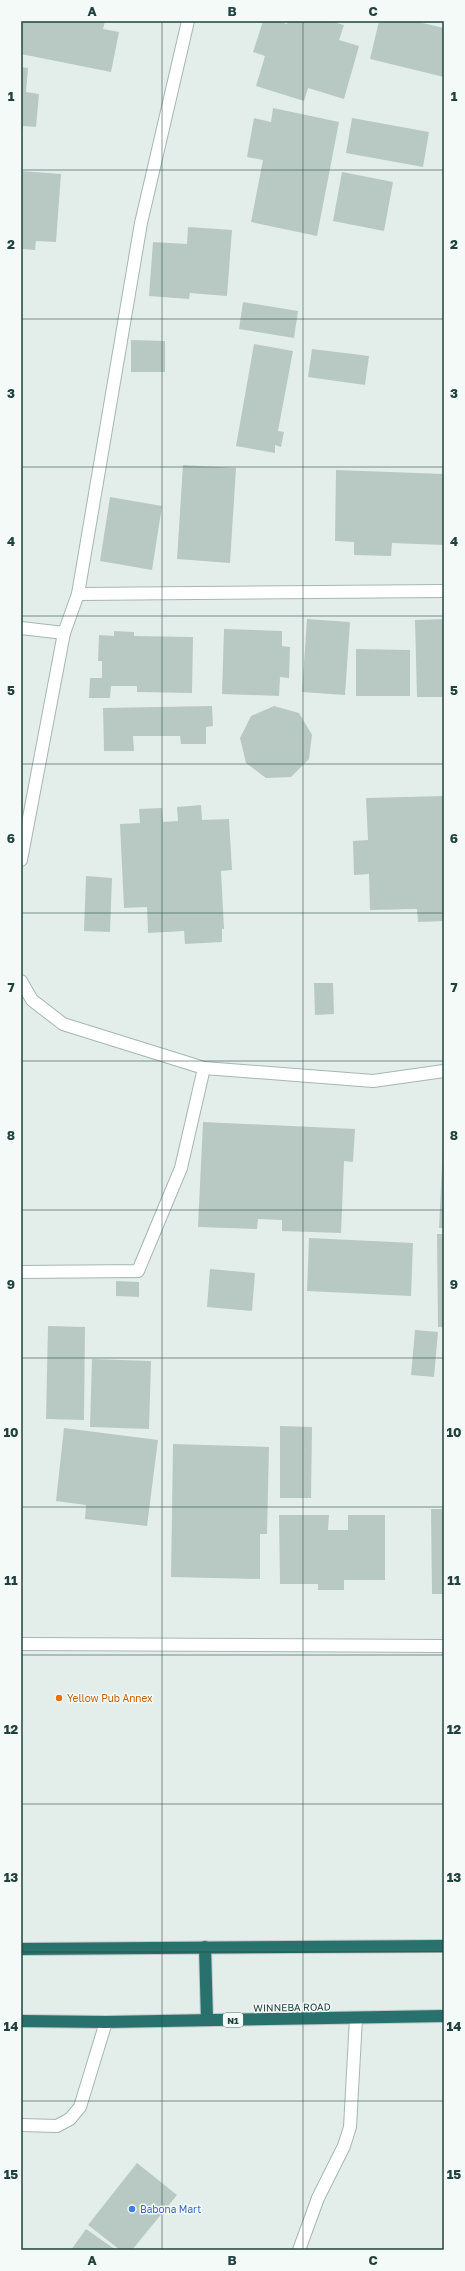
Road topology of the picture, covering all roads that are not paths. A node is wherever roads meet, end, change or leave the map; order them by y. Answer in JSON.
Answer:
{"nodes":[{"id":1,"x":188,"y":21,"type":"edge"},
{"id":2,"x":444,"y":591,"type":"edge"},
{"id":3,"x":78,"y":594,"type":"junction"},
{"id":4,"x":21,"y":628,"type":"edge"},
{"id":5,"x":64,"y":633,"type":"junction"},
{"id":6,"x":21,"y":860,"type":"edge"},
{"id":7,"x":21,"y":980,"type":"edge"},
{"id":8,"x":204,"y":1068,"type":"junction"},
{"id":9,"x":444,"y":1071,"type":"edge"},
{"id":10,"x":21,"y":1272,"type":"edge"},
{"id":11,"x":21,"y":1644,"type":"edge"},
{"id":12,"x":444,"y":1646,"type":"edge"},
{"id":13,"x":444,"y":1946,"type":"edge"},
{"id":14,"x":205,"y":1947,"type":"junction"},
{"id":15,"x":21,"y":1949,"type":"edge"},
{"id":16,"x":444,"y":2016,"type":"edge"},
{"id":17,"x":356,"y":2018,"type":"junction"},
{"id":18,"x":207,"y":2020,"type":"junction"},
{"id":19,"x":21,"y":2021,"type":"edge"},
{"id":20,"x":106,"y":2022,"type":"junction"},
{"id":21,"x":21,"y":2125,"type":"edge"},
{"id":22,"x":299,"y":2250,"type":"edge"}],
"edges":[{"from":1,"to":3,"type":"street"},
{"from":2,"to":3,"type":"street"},
{"from":3,"to":5,"type":"street"},
{"from":4,"to":5,"type":"street"},
{"from":5,"to":6,"type":"street"},
{"from":7,"to":8,"type":"street"},
{"from":8,"to":9,"type":"street"},
{"from":8,"to":10,"type":"street"},
{"from":11,"to":12,"type":"street"},
{"from":13,"to":14,"type":"highway"},
{"from":14,"to":15,"type":"highway"},
{"from":14,"to":18,"type":"highway"},
{"from":16,"to":17,"type":"highway","name":"WINNEBA ROAD","number":"N1"},
{"from":17,"to":18,"type":"highway","name":"WINNEBA ROAD","number":"N1"},
{"from":17,"to":22,"type":"street"},
{"from":18,"to":20,"type":"highway","name":"WINNEBA ROAD","number":"N1"},
{"from":19,"to":20,"type":"highway","name":"WINNEBA ROAD","number":"N1"},
{"from":20,"to":21,"type":"street"}]}
